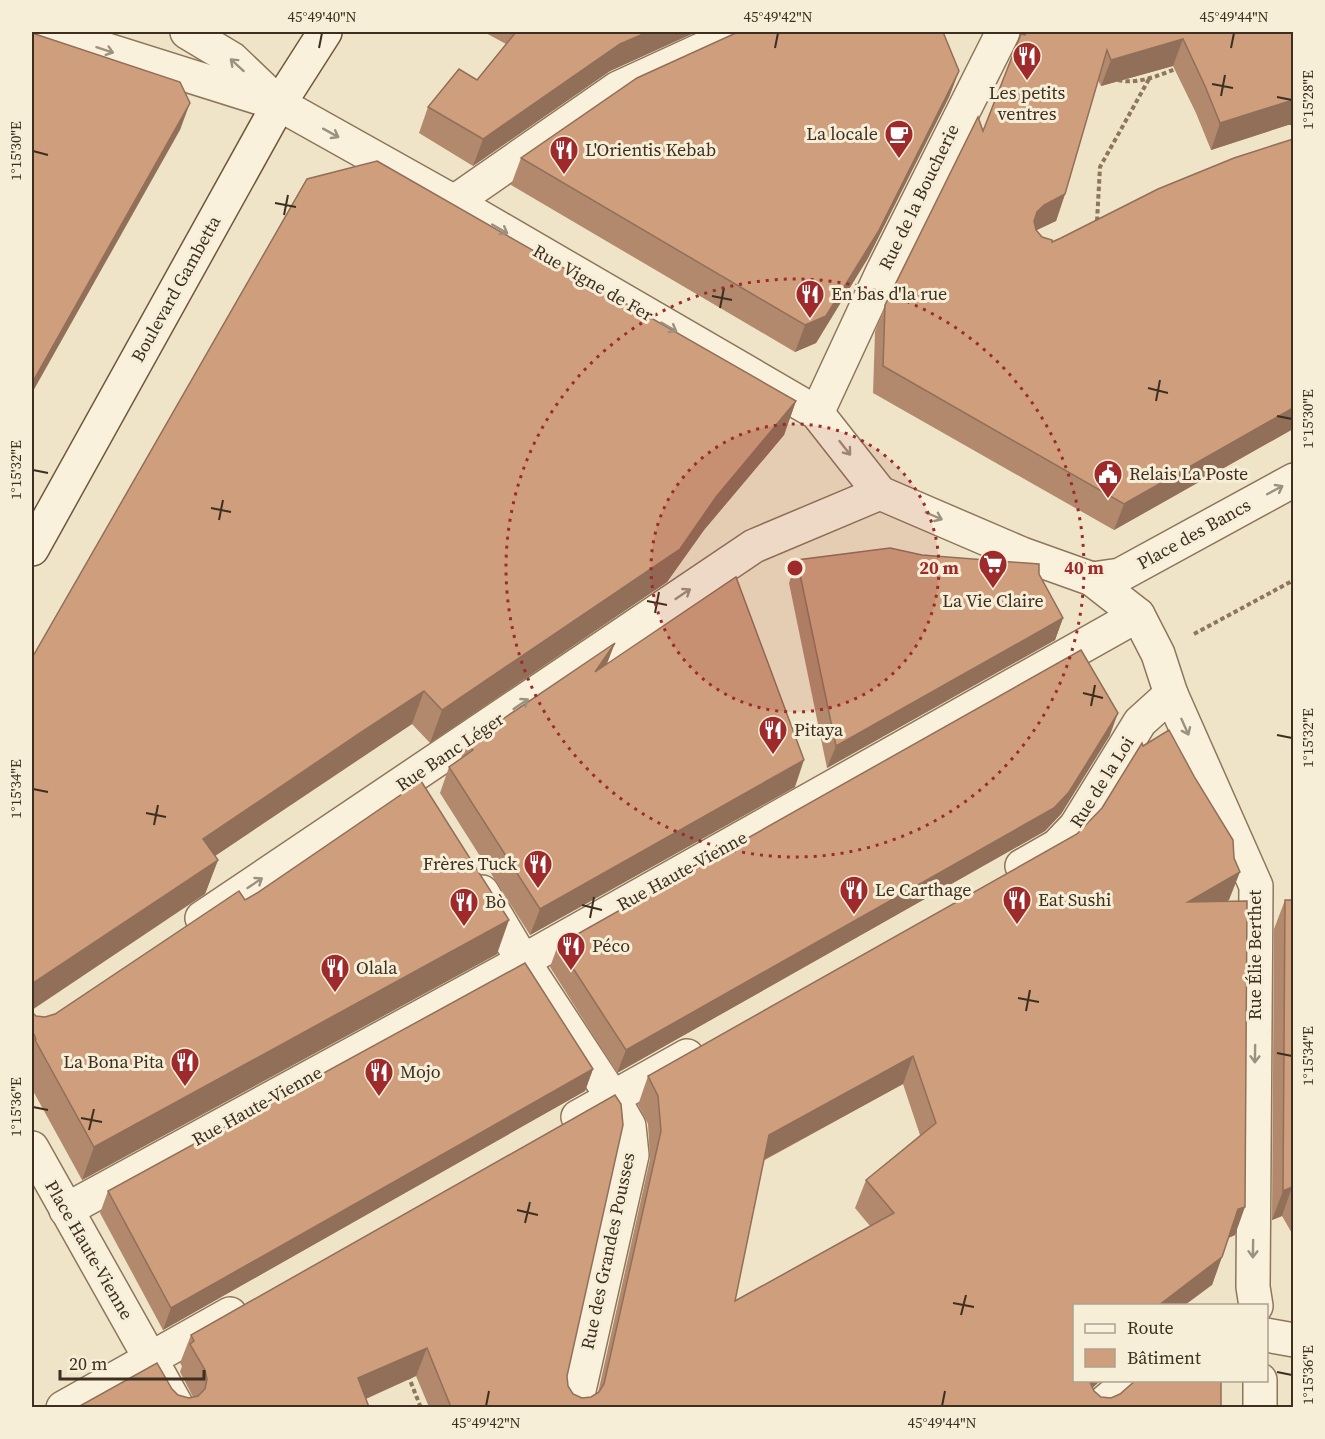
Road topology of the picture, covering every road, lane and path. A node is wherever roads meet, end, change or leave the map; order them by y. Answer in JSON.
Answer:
{"nodes":[{"id":1,"x":50,"y":32,"type":"edge"},
{"id":2,"x":187,"y":32,"type":"edge"},
{"id":3,"x":325,"y":32,"type":"edge"},
{"id":4,"x":740,"y":32,"type":"edge"},
{"id":5,"x":993,"y":37,"type":"edge"},
{"id":6,"x":1181,"y":67,"type":"edge"},
{"id":7,"x":1149,"y":78,"type":"junction"},
{"id":8,"x":1113,"y":79,"type":"edge"},
{"id":9,"x":279,"y":104,"type":"junction"},
{"id":10,"x":454,"y":202,"type":"junction"},
{"id":11,"x":1097,"y":221,"type":"edge"},
{"id":12,"x":817,"y":412,"type":"junction"},
{"id":13,"x":1293,"y":480,"type":"edge"},
{"id":14,"x":880,"y":493,"type":"junction"},
{"id":15,"x":32,"y":549,"type":"edge"},
{"id":16,"x":1092,"y":579,"type":"junction"},
{"id":17,"x":1293,"y":580,"type":"edge"},
{"id":18,"x":1138,"y":615,"type":"junction"},
{"id":19,"x":1158,"y":654,"type":"junction"},
{"id":20,"x":1171,"y":694,"type":"junction"},
{"id":21,"x":466,"y":868,"type":"edge"},
{"id":22,"x":995,"y":881,"type":"edge"},
{"id":23,"x":181,"y":932,"type":"edge"},
{"id":24,"x":523,"y":961,"type":"junction"},
{"id":25,"x":716,"y":1039,"type":"edge"},
{"id":26,"x":613,"y":1098,"type":"junction"},
{"id":27,"x":551,"y":1132,"type":"edge"},
{"id":28,"x":32,"y":1149,"type":"edge"},
{"id":29,"x":66,"y":1209,"type":"junction"},
{"id":30,"x":252,"y":1301,"type":"edge"},
{"id":31,"x":1256,"y":1304,"type":"edge"},
{"id":32,"x":1268,"y":1335,"type":"edge"},
{"id":33,"x":1293,"y":1340,"type":"edge"},
{"id":34,"x":151,"y":1359,"type":"junction"},
{"id":35,"x":408,"y":1375,"type":"edge"},
{"id":36,"x":1129,"y":1382,"type":"edge"},
{"id":37,"x":1260,"y":1382,"type":"edge"},
{"id":38,"x":63,"y":1407,"type":"edge"},
{"id":39,"x":178,"y":1407,"type":"edge"},
{"id":40,"x":421,"y":1407,"type":"edge"},
{"id":41,"x":575,"y":1407,"type":"edge"},
{"id":42,"x":1098,"y":1407,"type":"edge"},
{"id":43,"x":1260,"y":1407,"type":"edge"}],
"edges":[{"from":1,"to":9,"type":"street","one_way":true},
{"from":9,"to":2,"type":"street","one_way":true},
{"from":3,"to":9,"type":"street","name":"Boulevard Gambetta"},
{"from":4,"to":10,"type":"street"},
{"from":5,"to":12,"type":"street","name":"Rue de la Boucherie"},
{"from":6,"to":7,"type":"path"},
{"from":7,"to":8,"type":"path"},
{"from":7,"to":11,"type":"path"},
{"from":9,"to":10,"type":"street","name":"Rue Vigne de Fer","one_way":true},
{"from":9,"to":15,"type":"street","name":"Boulevard Gambetta"},
{"from":10,"to":12,"type":"street","name":"Rue Vigne de Fer","one_way":true},
{"from":12,"to":14,"type":"street","name":"Rue Vigne de Fer","one_way":true},
{"from":16,"to":13,"type":"street","name":"Place des Bancs","one_way":true},
{"from":14,"to":16,"type":"street","one_way":true},
{"from":23,"to":14,"type":"street","name":"Rue Banc Léger","one_way":true},
{"from":16,"to":18,"type":"street","name":"Rue Élie Berthet"},
{"from":17,"to":19,"type":"path"},
{"from":18,"to":19,"type":"street","name":"Rue Élie Berthet"},
{"from":18,"to":24,"type":"street","name":"Rue Haute-Vienne"},
{"from":19,"to":20,"type":"street","name":"Rue Élie Berthet"},
{"from":20,"to":22,"type":"street","name":"Rue de la Loi"},
{"from":20,"to":31,"type":"street","name":"Rue Élie Berthet","one_way":true},
{"from":21,"to":24,"type":"street","name":"Rue des Grandes Pousses"},
{"from":24,"to":26,"type":"street","name":"Rue des Grandes Pousses"},
{"from":24,"to":29,"type":"street","name":"Rue Haute-Vienne"},
{"from":25,"to":26,"type":"street"},
{"from":26,"to":27,"type":"street"},
{"from":26,"to":41,"type":"street","name":"Rue des Grandes Pousses"},
{"from":28,"to":29,"type":"street","name":"Place Haute-Vienne"},
{"from":29,"to":34,"type":"street","name":"Place Haute-Vienne"},
{"from":30,"to":34,"type":"street"},
{"from":32,"to":33,"type":"street"},
{"from":34,"to":38,"type":"street"},
{"from":34,"to":39,"type":"street","name":"Place Haute-Vienne"},
{"from":35,"to":40,"type":"path"},
{"from":36,"to":42,"type":"street"},
{"from":37,"to":43,"type":"street"}]}
